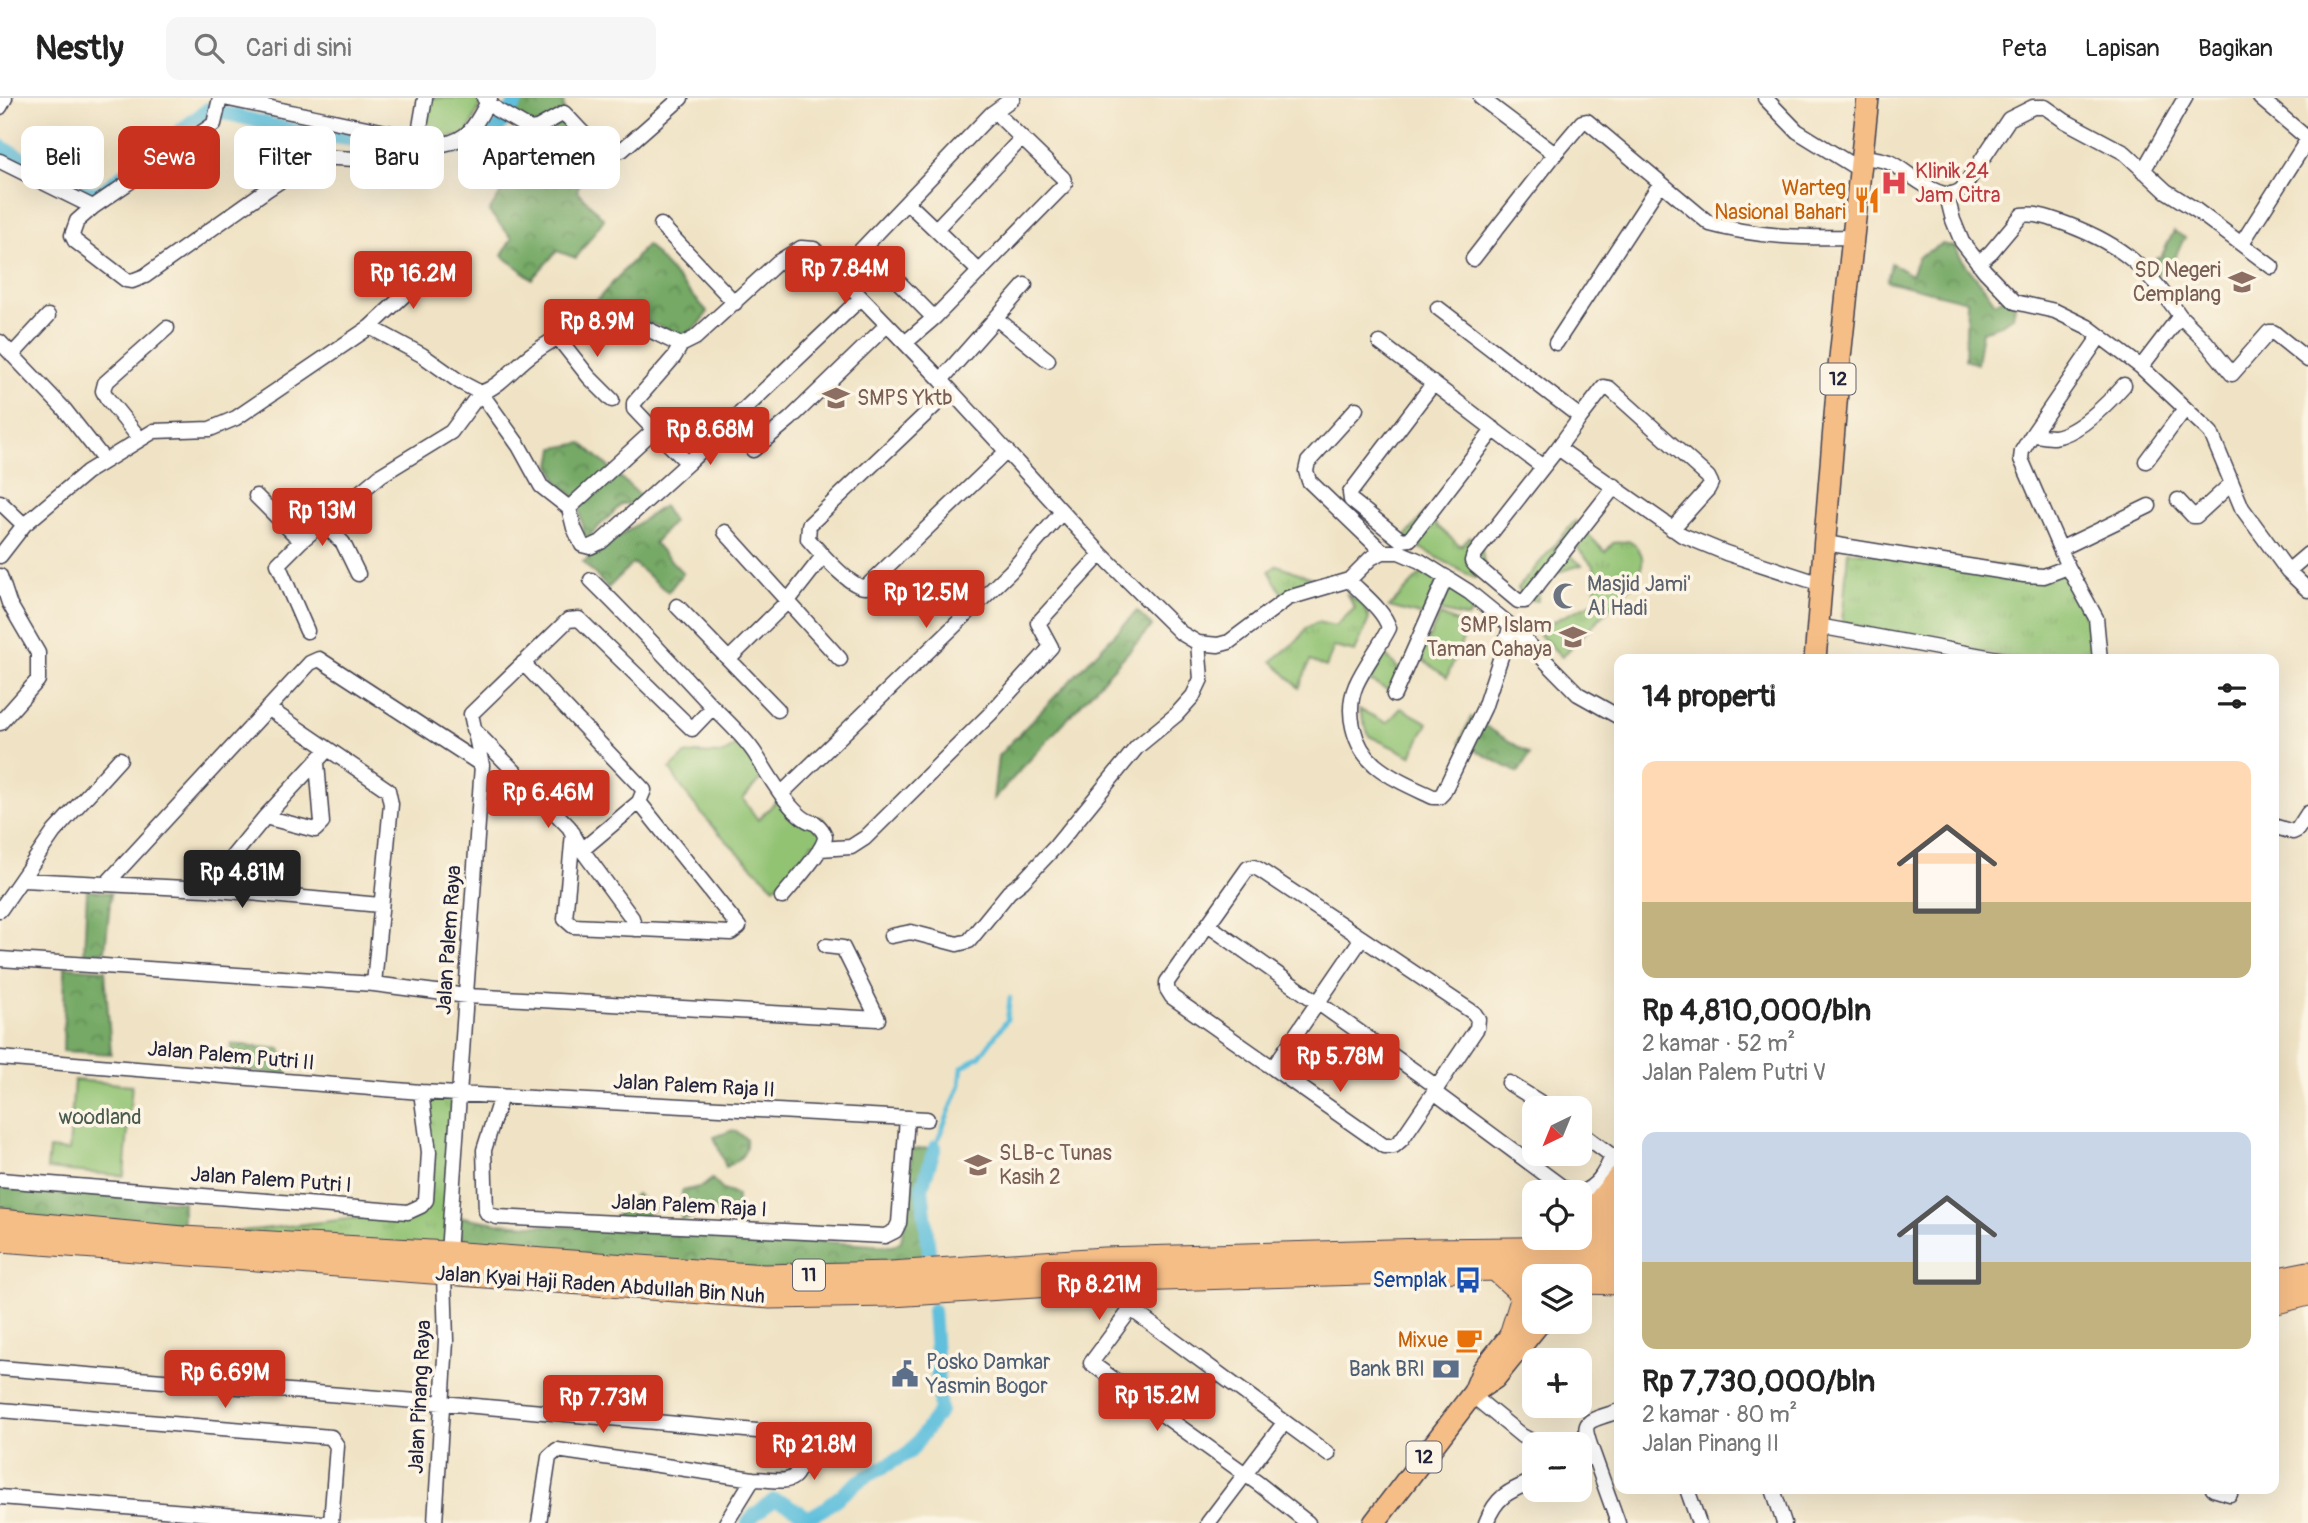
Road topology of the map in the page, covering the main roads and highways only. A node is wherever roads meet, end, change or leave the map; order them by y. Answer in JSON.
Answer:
{"nodes":[{"id":1,"x":1868,"y":98,"type":"edge"},
{"id":2,"x":1816,"y":654,"type":"edge"},
{"id":3,"x":1614,"y":1174,"type":"edge"},
{"id":4,"x":1614,"y":1204,"type":"edge"},
{"id":5,"x":0,"y":1221,"type":"edge"},
{"id":6,"x":1592,"y":1232,"type":"edge"},
{"id":7,"x":1592,"y":1236,"type":"edge"},
{"id":8,"x":1522,"y":1238,"type":"edge"},
{"id":9,"x":0,"y":1240,"type":"edge"},
{"id":10,"x":1522,"y":1245,"type":"edge"},
{"id":11,"x":1592,"y":1246,"type":"edge"},
{"id":12,"x":1592,"y":1247,"type":"edge"},
{"id":13,"x":1427,"y":1250,"type":"junction"},
{"id":14,"x":1560,"y":1250,"type":"edge"},
{"id":15,"x":446,"y":1263,"type":"junction"},
{"id":16,"x":1614,"y":1267,"type":"edge"},
{"id":17,"x":1495,"y":1269,"type":"junction"},
{"id":18,"x":2308,"y":1273,"type":"edge"},
{"id":19,"x":1614,"y":1276,"type":"edge"},
{"id":20,"x":2279,"y":1279,"type":"edge"},
{"id":21,"x":892,"y":1284,"type":"junction"},
{"id":22,"x":2308,"y":1294,"type":"edge"},
{"id":23,"x":2279,"y":1301,"type":"edge"},
{"id":24,"x":1522,"y":1321,"type":"edge"},
{"id":25,"x":1531,"y":1334,"type":"edge"},
{"id":26,"x":1511,"y":1335,"type":"junction"},
{"id":27,"x":1473,"y":1393,"type":"junction"},
{"id":28,"x":1374,"y":1523,"type":"edge"}],
"edges":[{"from":1,"to":2,"type":"main road","number":"12"},
{"from":3,"to":6,"type":"highway"},
{"from":4,"to":7,"type":"main road"},
{"from":5,"to":15,"type":"highway","name":"Jalan Kyai Haji Raden Abdullah Bin Nuh","number":"11"},
{"from":8,"to":13,"type":"highway"},
{"from":9,"to":15,"type":"highway","name":"Jalan Kyai Haji Raden Abdullah Bin Nuh","number":"11"},
{"from":10,"to":13,"type":"highway","name":"Jalan Kyai Haji Raden Abdullah Bin Nuh","number":"11"},
{"from":11,"to":16,"type":"highway","name":"Jalan Kyai Haji Raden Abdullah Bin Nuh","number":"11"},
{"from":12,"to":19,"type":"highway"},
{"from":13,"to":21,"type":"highway","name":"Jalan Kyai Haji Raden Abdullah Bin Nuh","number":"11"},
{"from":14,"to":17,"type":"highway","name":"Jalan Kyai Haji Raden Abdullah Bin Nuh","number":"11"},
{"from":15,"to":21,"type":"highway","name":"Jalan Kyai Haji Raden Abdullah Bin Nuh","number":"11"},
{"from":17,"to":21,"type":"highway","name":"Jalan Kyai Haji Raden Abdullah Bin Nuh","number":"11"},
{"from":17,"to":26,"type":"highway","number":"12"},
{"from":18,"to":20,"type":"highway"},
{"from":22,"to":23,"type":"highway"},
{"from":24,"to":26,"type":"main road","number":"12"},
{"from":25,"to":27,"type":"main road","number":"12"},
{"from":26,"to":27,"type":"main road","number":"12"},
{"from":27,"to":28,"type":"main road","number":"12"}]}
